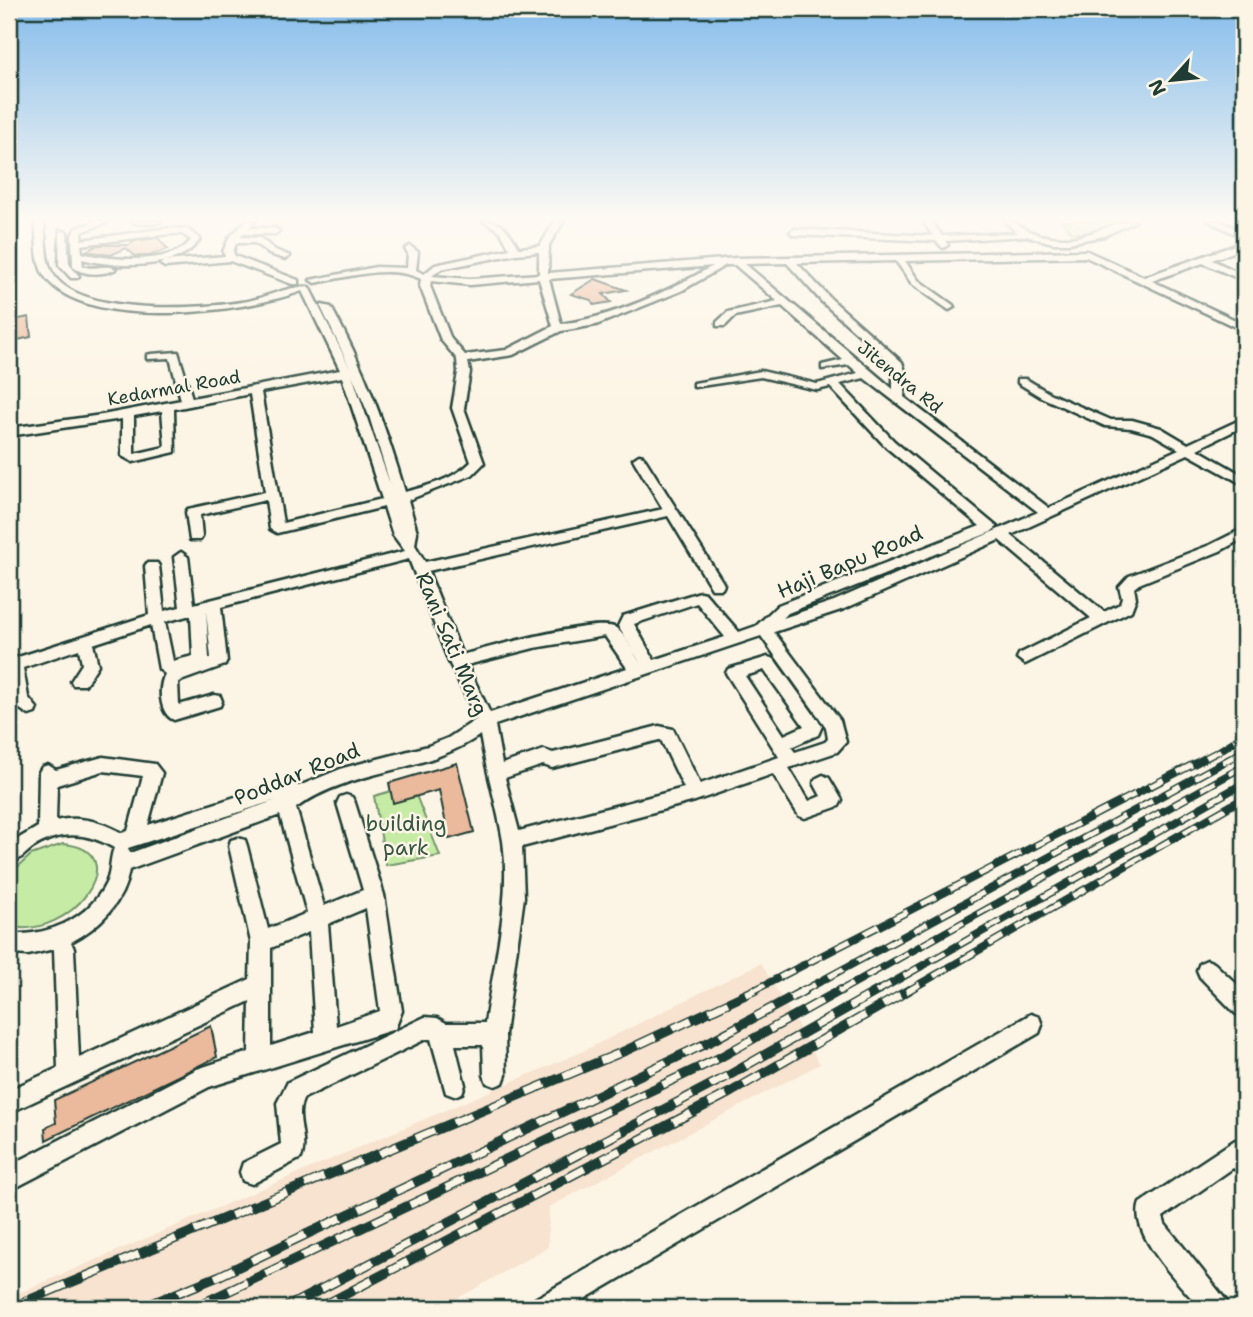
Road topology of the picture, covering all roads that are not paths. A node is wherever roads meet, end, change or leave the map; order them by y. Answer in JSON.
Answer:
{"nodes":[{"id":1,"x":54,"y":282,"type":"edge"},
{"id":2,"x":293,"y":282,"type":"edge"},
{"id":3,"x":332,"y":282,"type":"edge"},
{"id":4,"x":425,"y":282,"type":"edge"},
{"id":5,"x":546,"y":282,"type":"edge"},
{"id":6,"x":691,"y":282,"type":"edge"},
{"id":7,"x":757,"y":282,"type":"edge"},
{"id":8,"x":810,"y":282,"type":"edge"},
{"id":9,"x":916,"y":282,"type":"edge"},
{"id":10,"x":1151,"y":282,"type":"edge"},
{"id":11,"x":309,"y":289,"type":"junction"},
{"id":12,"x":783,"y":303,"type":"junction"},
{"id":13,"x":949,"y":307,"type":"dead end"},
{"id":14,"x":556,"y":324,"type":"dead end"},
{"id":15,"x":721,"y":324,"type":"dead end"},
{"id":16,"x":1244,"y":328,"type":"edge"},
{"id":17,"x":151,"y":357,"type":"dead end"},
{"id":18,"x":462,"y":359,"type":"junction"},
{"id":19,"x":851,"y":361,"type":"junction"},
{"id":20,"x":826,"y":367,"type":"dead end"},
{"id":21,"x":350,"y":371,"type":"junction"},
{"id":22,"x":866,"y":374,"type":"junction"},
{"id":23,"x":1022,"y":381,"type":"dead end"},
{"id":24,"x":832,"y":383,"type":"junction"},
{"id":25,"x":698,"y":385,"type":"dead end"},
{"id":26,"x":255,"y":391,"type":"junction"},
{"id":27,"x":898,"y":399,"type":"junction"},
{"id":28,"x":188,"y":403,"type":"junction"},
{"id":29,"x":169,"y":409,"type":"junction"},
{"id":30,"x":1244,"y":411,"type":"edge"},
{"id":31,"x":128,"y":417,"type":"junction"},
{"id":32,"x":1244,"y":422,"type":"edge"},
{"id":33,"x":9,"y":432,"type":"edge"},
{"id":34,"x":1184,"y":445,"type":"junction"},
{"id":35,"x":639,"y":459,"type":"dead end"},
{"id":36,"x":1244,"y":481,"type":"edge"},
{"id":37,"x":271,"y":490,"type":"junction"},
{"id":38,"x":394,"y":500,"type":"junction"},
{"id":39,"x":197,"y":502,"type":"dead end"},
{"id":40,"x":1043,"y":510,"type":"junction"},
{"id":41,"x":671,"y":511,"type":"junction"},
{"id":42,"x":999,"y":529,"type":"junction"},
{"id":43,"x":1244,"y":532,"type":"edge"},
{"id":44,"x":195,"y":537,"type":"dead end"},
{"id":45,"x":415,"y":555,"type":"junction"},
{"id":46,"x":181,"y":557,"type":"dead end"},
{"id":47,"x":152,"y":566,"type":"dead end"},
{"id":48,"x":873,"y":582,"type":"junction"},
{"id":49,"x":717,"y":584,"type":"dead end"},
{"id":50,"x":827,"y":592,"type":"junction"},
{"id":51,"x":839,"y":605,"type":"junction"},
{"id":52,"x":200,"y":608,"type":"junction"},
{"id":53,"x":157,"y":618,"type":"junction"},
{"id":54,"x":1104,"y":620,"type":"junction"},
{"id":55,"x":762,"y":628,"type":"junction"},
{"id":56,"x":734,"y":637,"type":"junction"},
{"id":57,"x":78,"y":645,"type":"junction"},
{"id":58,"x":1025,"y":658,"type":"dead end"},
{"id":59,"x":457,"y":662,"type":"junction"},
{"id":60,"x":12,"y":667,"type":"edge"},
{"id":61,"x":643,"y":668,"type":"junction"},
{"id":62,"x":79,"y":681,"type":"dead end"},
{"id":63,"x":214,"y":701,"type":"dead end"},
{"id":64,"x":29,"y":708,"type":"dead end"},
{"id":65,"x":486,"y":721,"type":"junction"},
{"id":66,"x":780,"y":744,"type":"junction"},
{"id":67,"x":785,"y":764,"type":"junction"},
{"id":68,"x":495,"y":774,"type":"junction"},
{"id":69,"x":822,"y":783,"type":"dead end"},
{"id":70,"x":695,"y":793,"type":"junction"},
{"id":71,"x":290,"y":796,"type":"junction"},
{"id":72,"x":346,"y":803,"type":"dead end"},
{"id":73,"x":47,"y":832,"type":"junction"},
{"id":74,"x":128,"y":839,"type":"junction"},
{"id":75,"x":512,"y":841,"type":"junction"},
{"id":76,"x":238,"y":846,"type":"dead end"},
{"id":77,"x":9,"y":856,"type":"edge"},
{"id":78,"x":122,"y":864,"type":"junction"},
{"id":79,"x":374,"y":895,"type":"junction"},
{"id":80,"x":318,"y":918,"type":"junction"},
{"id":81,"x":261,"y":942,"type":"junction"},
{"id":82,"x":9,"y":944,"type":"edge"},
{"id":83,"x":64,"y":948,"type":"dead end"},
{"id":84,"x":1207,"y":970,"type":"dead end"},
{"id":85,"x":261,"y":985,"type":"junction"},
{"id":86,"x":1244,"y":1006,"type":"edge"},
{"id":87,"x":1031,"y":1025,"type":"dead end"},
{"id":88,"x":441,"y":1034,"type":"junction"},
{"id":89,"x":495,"y":1034,"type":"junction"},
{"id":90,"x":326,"y":1040,"type":"junction"},
{"id":91,"x":260,"y":1059,"type":"junction"},
{"id":92,"x":69,"y":1073,"type":"junction"},
{"id":93,"x":495,"y":1075,"type":"dead end"},
{"id":94,"x":454,"y":1085,"type":"dead end"},
{"id":95,"x":9,"y":1102,"type":"edge"},
{"id":96,"x":1244,"y":1163,"type":"edge"},
{"id":97,"x":252,"y":1172,"type":"dead end"},
{"id":98,"x":9,"y":1179,"type":"edge"},
{"id":99,"x":544,"y":1308,"type":"edge"},
{"id":100,"x":1216,"y":1308,"type":"edge"}],
"edges":[{"from":1,"to":11,"type":"street"},
{"from":2,"to":11,"type":"street"},
{"from":3,"to":11,"type":"street"},
{"from":4,"to":18,"type":"street"},
{"from":5,"to":14,"type":"street"},
{"from":6,"to":18,"type":"street"},
{"from":7,"to":12,"type":"street","name":"Jitendra Rd"},
{"from":8,"to":27,"type":"street"},
{"from":9,"to":13,"type":"street"},
{"from":10,"to":16,"type":"street"},
{"from":11,"to":21,"type":"street","name":"Rani Sati Marg"},
{"from":12,"to":15,"type":"street"},
{"from":12,"to":19,"type":"street","name":"Jitendra Rd"},
{"from":17,"to":28,"type":"street"},
{"from":18,"to":38,"type":"street"},
{"from":19,"to":20,"type":"street"},
{"from":19,"to":22,"type":"street","name":"Jitendra Rd"},
{"from":21,"to":26,"type":"street","name":"Kedarmal Road"},
{"from":21,"to":38,"type":"street","name":"Rani Sati Marg"},
{"from":22,"to":24,"type":"street"},
{"from":22,"to":27,"type":"street","name":"Jitendra Rd"},
{"from":23,"to":34,"type":"street"},
{"from":24,"to":25,"type":"street"},
{"from":24,"to":42,"type":"street"},
{"from":26,"to":28,"type":"street","name":"Kedarmal Road"},
{"from":26,"to":37,"type":"street"},
{"from":27,"to":40,"type":"street","name":"Jitendra Rd"},
{"from":28,"to":29,"type":"street","name":"Kedarmal Road"},
{"from":29,"to":31,"type":"street","name":"Kedarmal Road"},
{"from":29,"to":31,"type":"street"},
{"from":30,"to":34,"type":"street","name":"Haji Bapu Road"},
{"from":31,"to":33,"type":"street","name":"Kedarmal Road"},
{"from":32,"to":34,"type":"street","name":"Haji Bapu Road"},
{"from":34,"to":36,"type":"street"},
{"from":34,"to":40,"type":"street","name":"Haji Bapu Road"},
{"from":35,"to":41,"type":"street"},
{"from":37,"to":38,"type":"street"},
{"from":37,"to":39,"type":"street"},
{"from":37,"to":44,"type":"street"},
{"from":38,"to":45,"type":"street","name":"Rani Sati Marg"},
{"from":40,"to":42,"type":"street","name":"Haji Bapu Road"},
{"from":41,"to":45,"type":"street"},
{"from":41,"to":49,"type":"street"},
{"from":42,"to":48,"type":"street","name":"Haji Bapu Road"},
{"from":42,"to":54,"type":"street"},
{"from":43,"to":54,"type":"street"},
{"from":45,"to":52,"type":"street"},
{"from":45,"to":59,"type":"street","name":"Rani Sati Marg"},
{"from":46,"to":52,"type":"street"},
{"from":47,"to":53,"type":"street"},
{"from":48,"to":50,"type":"street","name":"Haji Bapu Road"},
{"from":48,"to":51,"type":"street","name":"Haji Bapu Road"},
{"from":50,"to":51,"type":"street"},
{"from":50,"to":55,"type":"street","name":"Haji Bapu Road"},
{"from":51,"to":55,"type":"street","name":"Haji Bapu Road"},
{"from":52,"to":53,"type":"street"},
{"from":52,"to":53,"type":"street"},
{"from":52,"to":63,"type":"street"},
{"from":53,"to":57,"type":"street"},
{"from":54,"to":58,"type":"street"},
{"from":55,"to":56,"type":"street","name":"Poddar Road"},
{"from":55,"to":67,"type":"street"},
{"from":56,"to":61,"type":"street","name":"Poddar Road"},
{"from":56,"to":61,"type":"street"},
{"from":57,"to":60,"type":"street"},
{"from":57,"to":62,"type":"street"},
{"from":59,"to":61,"type":"street"},
{"from":59,"to":65,"type":"street","name":"Rani Sati Marg"},
{"from":60,"to":64,"type":"street"},
{"from":61,"to":65,"type":"street","name":"Poddar Road"},
{"from":65,"to":68,"type":"street","name":"Rani Sati Marg"},
{"from":65,"to":71,"type":"street","name":"Poddar Road"},
{"from":66,"to":66,"type":"street"},
{"from":66,"to":67,"type":"street"},
{"from":67,"to":69,"type":"street"},
{"from":67,"to":70,"type":"street"},
{"from":68,"to":70,"type":"street"},
{"from":68,"to":75,"type":"street","name":"Rani Sati Marg"},
{"from":70,"to":75,"type":"street"},
{"from":71,"to":74,"type":"street"},
{"from":71,"to":78,"type":"street","name":"Poddar Road"},
{"from":71,"to":80,"type":"street"},
{"from":72,"to":79,"type":"street"},
{"from":73,"to":74,"type":"street"},
{"from":73,"to":74,"type":"street"},
{"from":73,"to":77,"type":"street"},
{"from":74,"to":78,"type":"street"},
{"from":75,"to":89,"type":"street","name":"Rani Sati Marg"},
{"from":76,"to":81,"type":"street"},
{"from":78,"to":82,"type":"street"},
{"from":79,"to":80,"type":"street"},
{"from":79,"to":90,"type":"street"},
{"from":80,"to":81,"type":"street"},
{"from":80,"to":90,"type":"street"},
{"from":81,"to":85,"type":"street"},
{"from":83,"to":92,"type":"street"},
{"from":84,"to":86,"type":"street"},
{"from":85,"to":91,"type":"street"},
{"from":85,"to":92,"type":"street"},
{"from":87,"to":99,"type":"street"},
{"from":88,"to":89,"type":"street"},
{"from":88,"to":94,"type":"street"},
{"from":88,"to":97,"type":"street"},
{"from":89,"to":93,"type":"street","name":"Rani Sati Marg"},
{"from":90,"to":91,"type":"street"},
{"from":91,"to":98,"type":"street"},
{"from":92,"to":95,"type":"street"},
{"from":96,"to":100,"type":"street"}]}
